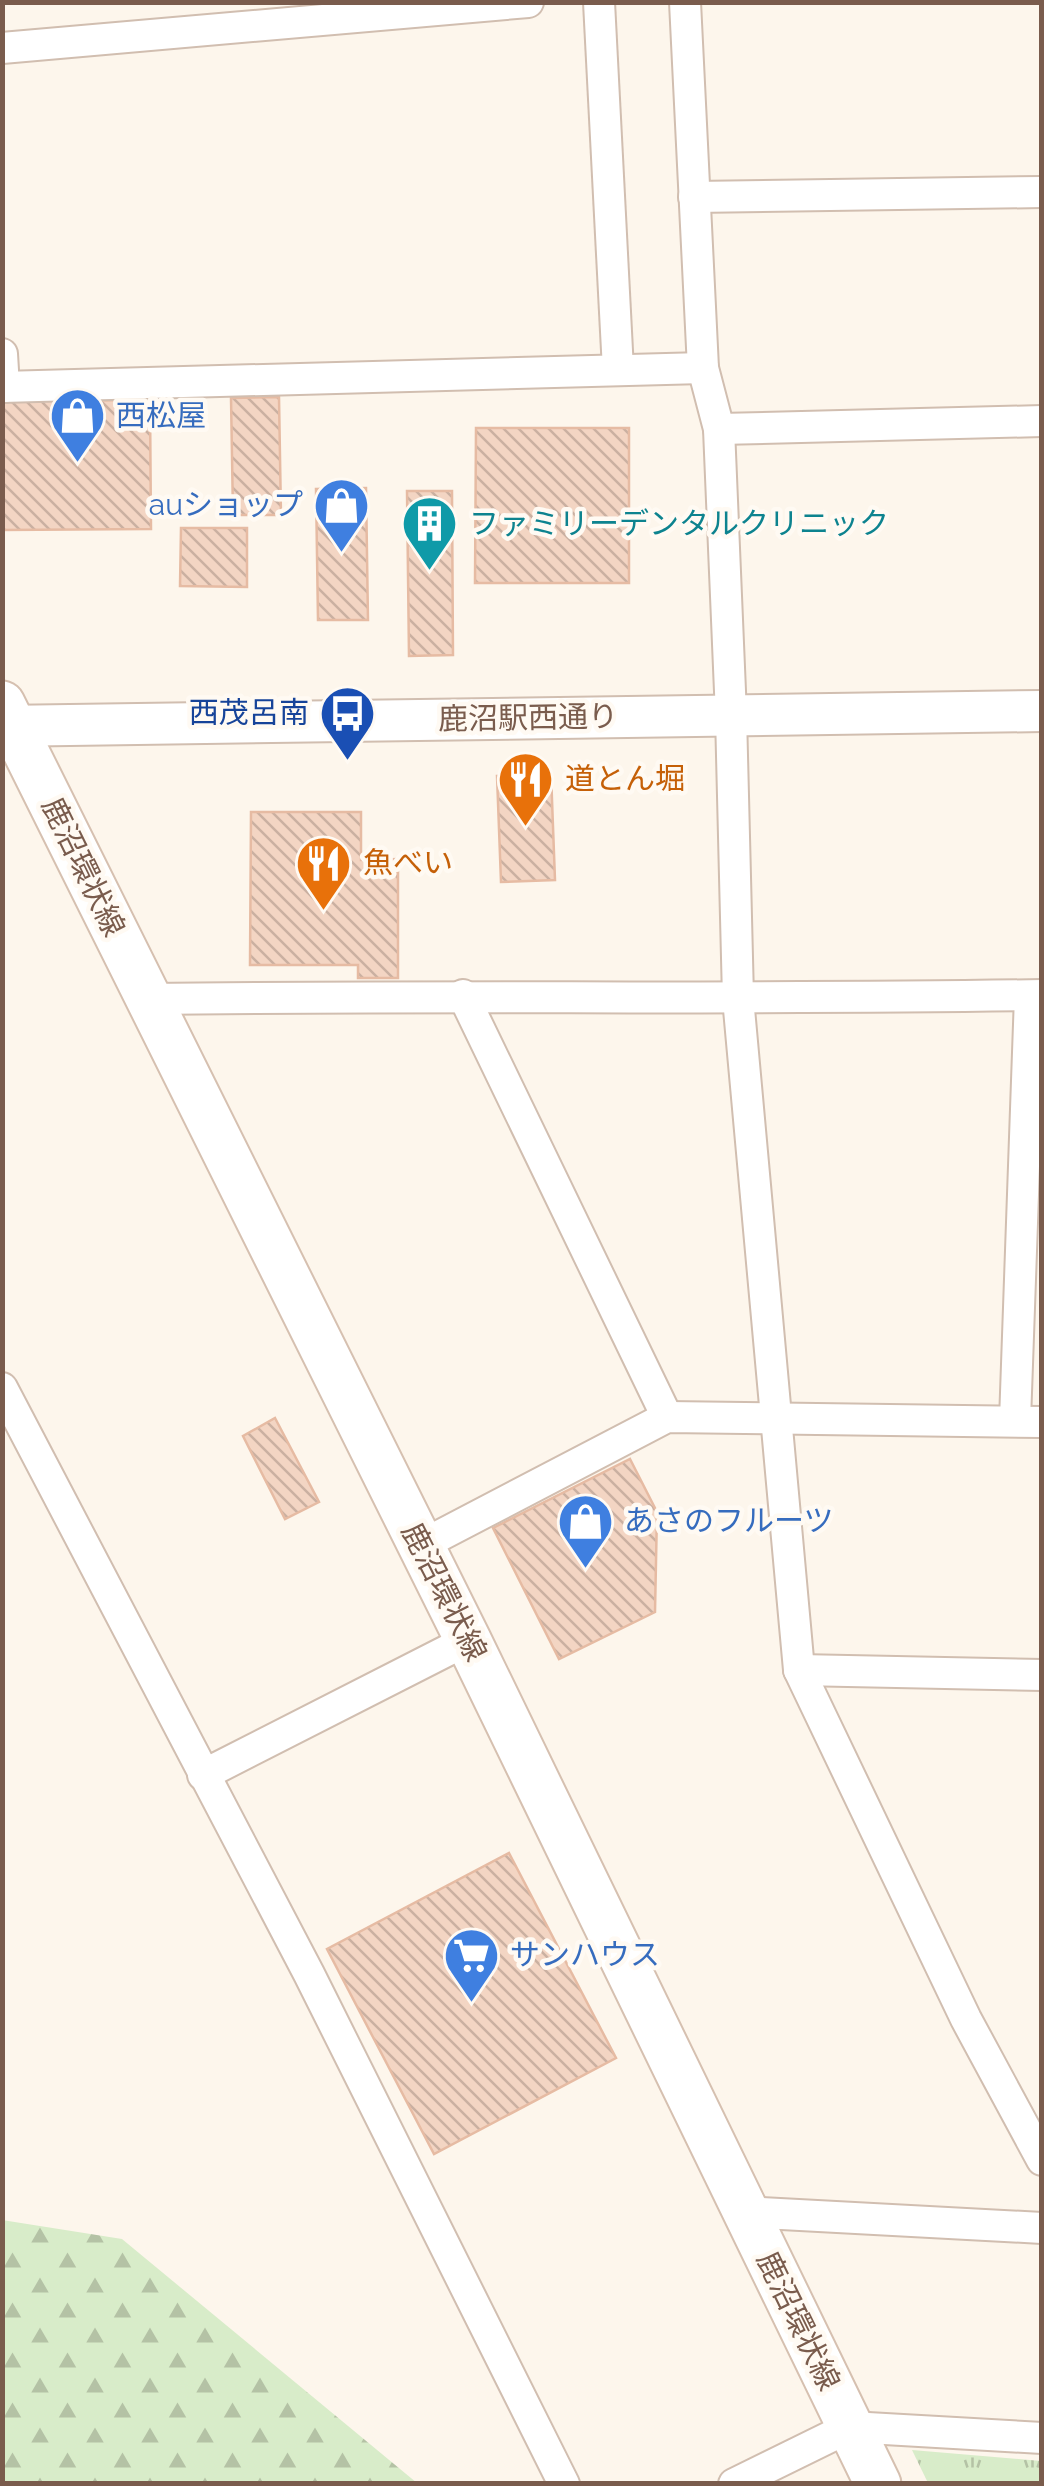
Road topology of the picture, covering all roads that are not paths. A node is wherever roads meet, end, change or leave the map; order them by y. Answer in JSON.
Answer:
{"nodes":[{"id":1,"x":528,"y":2,"type":"edge"},
{"id":2,"x":599,"y":2,"type":"edge"},
{"id":3,"x":684,"y":2,"type":"edge"},
{"id":4,"x":2,"y":48,"type":"edge"},
{"id":5,"x":1042,"y":192,"type":"edge"},
{"id":6,"x":694,"y":197,"type":"junction"},
{"id":7,"x":2,"y":354,"type":"edge"},
{"id":8,"x":702,"y":368,"type":"junction"},
{"id":9,"x":618,"y":370,"type":"junction"},
{"id":10,"x":3,"y":387,"type":"edge"},
{"id":11,"x":1042,"y":421,"type":"edge"},
{"id":12,"x":718,"y":429,"type":"junction"},
{"id":13,"x":1042,"y":711,"type":"edge"},
{"id":14,"x":731,"y":715,"type":"junction"},
{"id":15,"x":6,"y":719,"type":"edge"},
{"id":16,"x":462,"y":995,"type":"junction"},
{"id":17,"x":1036,"y":995,"type":"edge"},
{"id":18,"x":738,"y":998,"type":"junction"},
{"id":19,"x":148,"y":999,"type":"junction"},
{"id":20,"x":2,"y":1388,"type":"edge"},
{"id":21,"x":667,"y":1417,"type":"junction"},
{"id":22,"x":778,"y":1418,"type":"junction"},
{"id":23,"x":1028,"y":1421,"type":"edge"},
{"id":24,"x":420,"y":1546,"type":"junction"},
{"id":25,"x":468,"y":1640,"type":"junction"},
{"id":26,"x":798,"y":1670,"type":"junction"},
{"id":27,"x":1042,"y":1675,"type":"edge"},
{"id":28,"x":203,"y":1775,"type":"junction"},
{"id":29,"x":1042,"y":2160,"type":"edge"},
{"id":30,"x":745,"y":2212,"type":"junction"},
{"id":31,"x":1042,"y":2228,"type":"edge"},
{"id":32,"x":850,"y":2427,"type":"junction"},
{"id":33,"x":1042,"y":2438,"type":"edge"},
{"id":34,"x":564,"y":2484,"type":"edge"},
{"id":35,"x":734,"y":2484,"type":"edge"},
{"id":36,"x":878,"y":2484,"type":"edge"}],
"edges":[{"from":1,"to":4,"type":"street"},
{"from":2,"to":9,"type":"street"},
{"from":3,"to":6,"type":"street"},
{"from":5,"to":6,"type":"street"},
{"from":6,"to":8,"type":"street"},
{"from":7,"to":10,"type":"street"},
{"from":8,"to":9,"type":"street"},
{"from":8,"to":12,"type":"street"},
{"from":9,"to":10,"type":"street"},
{"from":11,"to":12,"type":"street"},
{"from":12,"to":14,"type":"street"},
{"from":13,"to":14,"type":"street","name":"鹿沼駅西通り"},
{"from":14,"to":15,"type":"street","name":"鹿沼駅西通り"},
{"from":14,"to":18,"type":"street"},
{"from":15,"to":19,"type":"main road","name":"鹿沼環状線"},
{"from":16,"to":18,"type":"street"},
{"from":16,"to":19,"type":"street"},
{"from":16,"to":21,"type":"street"},
{"from":17,"to":18,"type":"street"},
{"from":17,"to":23,"type":"street"},
{"from":18,"to":22,"type":"street"},
{"from":19,"to":24,"type":"main road","name":"鹿沼環状線"},
{"from":20,"to":28,"type":"street"},
{"from":21,"to":22,"type":"street"},
{"from":21,"to":24,"type":"street"},
{"from":22,"to":23,"type":"street"},
{"from":22,"to":26,"type":"street"},
{"from":24,"to":25,"type":"main road","name":"鹿沼環状線"},
{"from":25,"to":28,"type":"street"},
{"from":25,"to":30,"type":"main road","name":"鹿沼環状線"},
{"from":26,"to":27,"type":"street"},
{"from":26,"to":29,"type":"street"},
{"from":28,"to":34,"type":"street"},
{"from":30,"to":31,"type":"street"},
{"from":30,"to":32,"type":"main road","name":"鹿沼環状線"},
{"from":32,"to":33,"type":"street"},
{"from":32,"to":35,"type":"street"},
{"from":32,"to":36,"type":"main road","name":"鹿沼環状線"}]}
